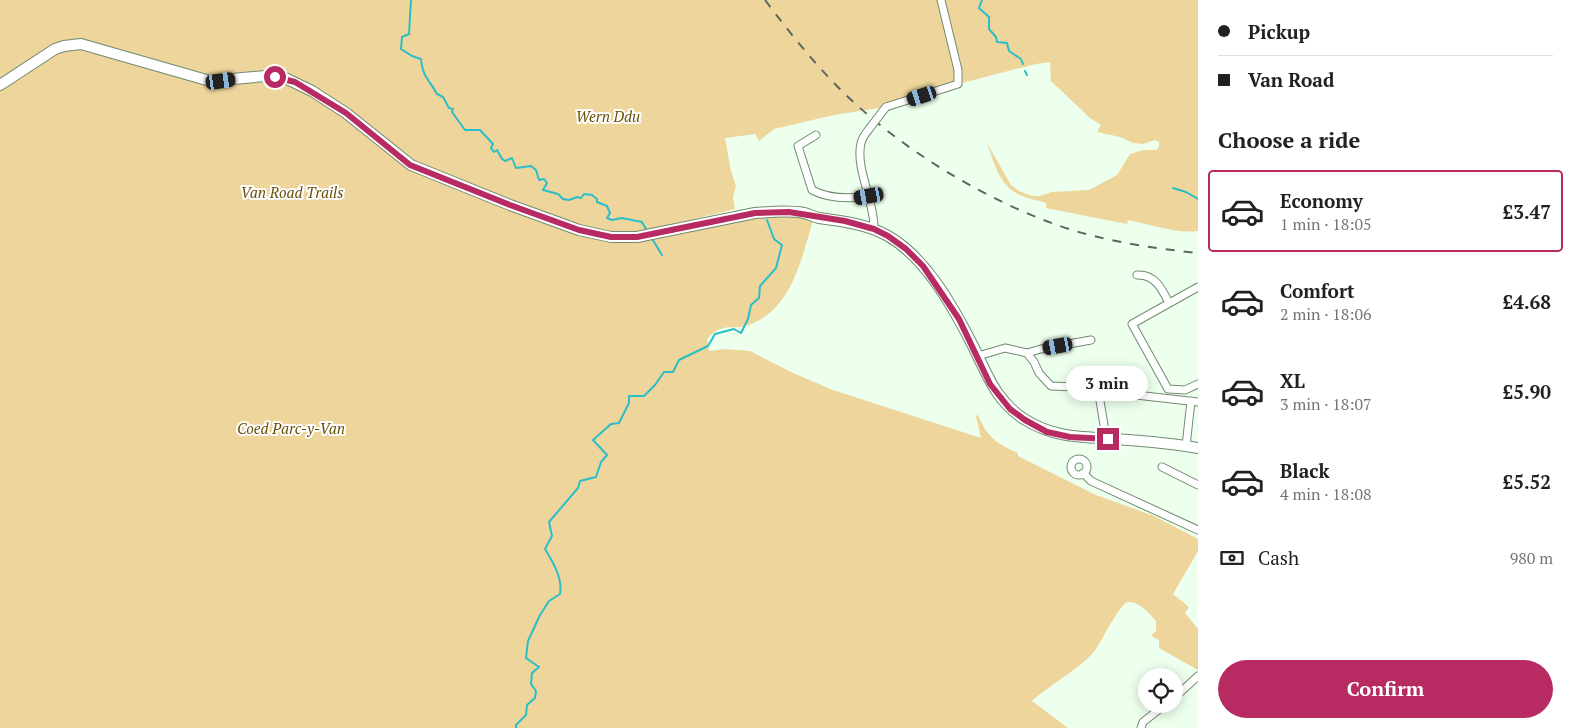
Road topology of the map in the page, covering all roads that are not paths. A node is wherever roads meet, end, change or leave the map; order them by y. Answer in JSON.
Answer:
{"nodes":[{"id":1,"x":941,"y":0,"type":"edge"},
{"id":2,"x":0,"y":85,"type":"edge"},
{"id":3,"x":816,"y":135,"type":"dead end"},
{"id":4,"x":869,"y":196,"type":"junction"},
{"id":5,"x":874,"y":229,"type":"junction"},
{"id":6,"x":1137,"y":275,"type":"dead end"},
{"id":7,"x":1198,"y":287,"type":"edge"},
{"id":8,"x":1169,"y":303,"type":"junction"},
{"id":9,"x":1092,"y":340,"type":"dead end"},
{"id":10,"x":1027,"y":354,"type":"junction"},
{"id":11,"x":978,"y":356,"type":"junction"},
{"id":12,"x":1114,"y":380,"type":"dead end"},
{"id":13,"x":1097,"y":383,"type":"junction"},
{"id":14,"x":1198,"y":384,"type":"edge"},
{"id":15,"x":1136,"y":395,"type":"dead end"},
{"id":16,"x":1194,"y":402,"type":"edge"},
{"id":17,"x":1104,"y":425,"type":"dead end"},
{"id":18,"x":1186,"y":446,"type":"junction"},
{"id":19,"x":1198,"y":448,"type":"edge"},
{"id":20,"x":1162,"y":467,"type":"dead end"},
{"id":21,"x":1083,"y":473,"type":"dead end"},
{"id":22,"x":1198,"y":485,"type":"edge"},
{"id":23,"x":1198,"y":530,"type":"edge"},
{"id":24,"x":1198,"y":676,"type":"edge"},
{"id":25,"x":1183,"y":690,"type":"edge"},
{"id":26,"x":1154,"y":713,"type":"edge"},
{"id":27,"x":1141,"y":728,"type":"edge"}],
"edges":[{"from":1,"to":4,"type":"street","bridge":true},
{"from":2,"to":5,"type":"street"},
{"from":3,"to":4,"type":"street"},
{"from":4,"to":5,"type":"street"},
{"from":5,"to":11,"type":"street"},
{"from":6,"to":8,"type":"street"},
{"from":7,"to":8,"type":"street"},
{"from":8,"to":14,"type":"street"},
{"from":9,"to":10,"type":"street"},
{"from":10,"to":11,"type":"street"},
{"from":10,"to":13,"type":"street"},
{"from":11,"to":18,"type":"street"},
{"from":12,"to":13,"type":"street"},
{"from":13,"to":17,"type":"street"},
{"from":15,"to":16,"type":"street"},
{"from":16,"to":18,"type":"street"},
{"from":18,"to":19,"type":"street"},
{"from":20,"to":22,"type":"street"},
{"from":21,"to":23,"type":"street"},
{"from":24,"to":25,"type":"street"},
{"from":26,"to":27,"type":"street"}]}
